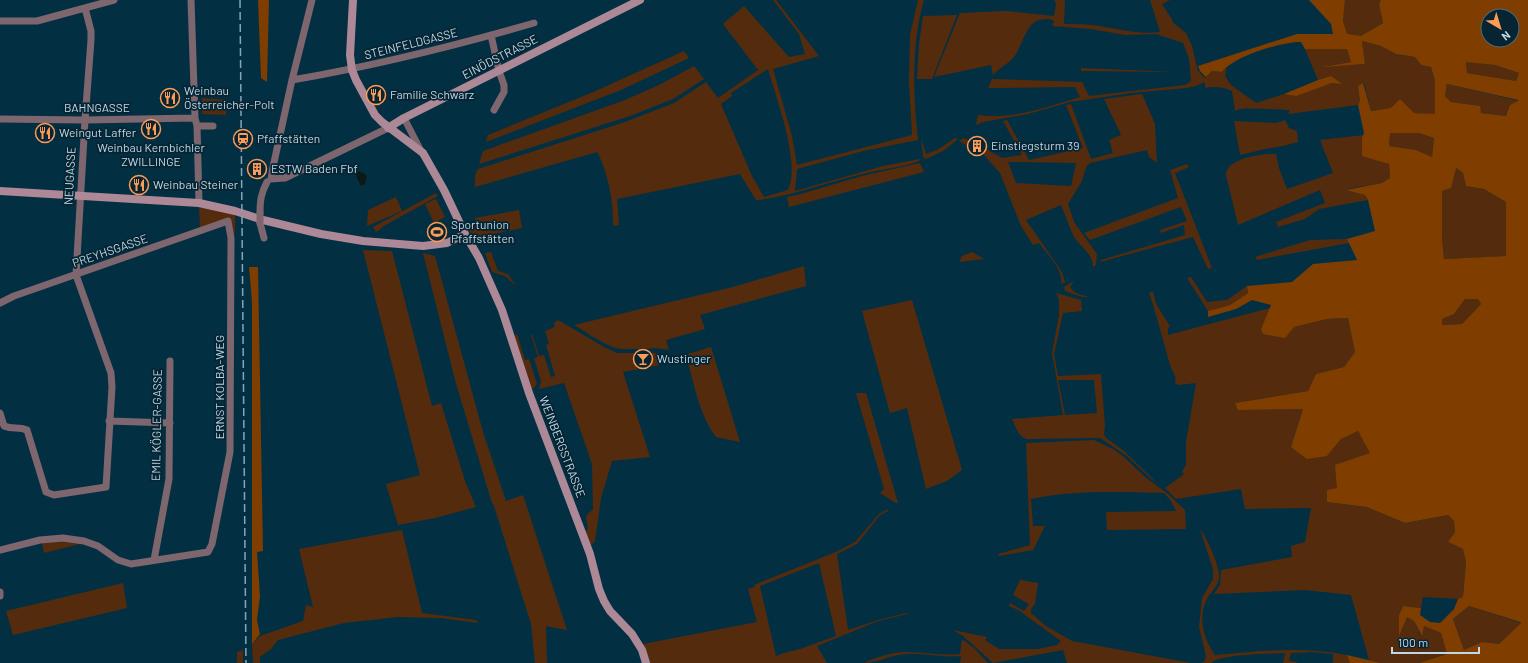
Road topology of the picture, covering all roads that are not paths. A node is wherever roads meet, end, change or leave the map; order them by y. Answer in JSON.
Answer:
{"nodes":[{"id":1,"x":114,"y":0,"type":"edge"},
{"id":2,"x":191,"y":0,"type":"edge"},
{"id":3,"x":312,"y":0,"type":"edge"},
{"id":4,"x":353,"y":0,"type":"edge"},
{"id":5,"x":640,"y":0,"type":"edge"},
{"id":6,"x":85,"y":8,"type":"junction"},
{"id":7,"x":0,"y":21,"type":"edge"},
{"id":8,"x":534,"y":23,"type":"dead end"},
{"id":9,"x":491,"y":35,"type":"junction"},
{"id":10,"x":352,"y":70,"type":"junction"},
{"id":11,"x":499,"y":71,"type":"junction"},
{"id":12,"x":292,"y":80,"type":"junction"},
{"id":13,"x":494,"y":110,"type":"dead end"},
{"id":14,"x":195,"y":118,"type":"junction"},
{"id":15,"x":404,"y":118,"type":"junction"},
{"id":16,"x":0,"y":119,"type":"edge"},
{"id":17,"x":84,"y":120,"type":"junction"},
{"id":18,"x":197,"y":126,"type":"junction"},
{"id":19,"x":213,"y":126,"type":"dead end"},
{"id":20,"x":388,"y":128,"type":"junction"},
{"id":21,"x":423,"y":153,"type":"junction"},
{"id":22,"x":267,"y":182,"type":"dead end"},
{"id":23,"x":0,"y":191,"type":"edge"},
{"id":24,"x":80,"y":196,"type":"junction"},
{"id":25,"x":199,"y":203,"type":"junction"},
{"id":26,"x":228,"y":221,"type":"joint"},
{"id":27,"x":465,"y":234,"type":"junction"},
{"id":28,"x":264,"y":238,"type":"dead end"},
{"id":29,"x":76,"y":275,"type":"junction"},
{"id":30,"x":0,"y":302,"type":"edge"},
{"id":31,"x":170,"y":361,"type":"dead end"},
{"id":32,"x":0,"y":412,"type":"edge"},
{"id":33,"x":110,"y":421,"type":"junction"},
{"id":34,"x":170,"y":422,"type":"junction"},
{"id":35,"x":0,"y":550,"type":"edge"},
{"id":36,"x":154,"y":560,"type":"junction"},
{"id":37,"x":0,"y":592,"type":"edge"},
{"id":38,"x":0,"y":596,"type":"edge"},
{"id":39,"x":646,"y":663,"type":"edge"}],
"edges":[{"from":1,"to":6,"type":"street"},
{"from":2,"to":14,"type":"street"},
{"from":3,"to":12,"type":"street"},
{"from":4,"to":10,"type":"street"},
{"from":5,"to":11,"type":"street","name":"EINÖDSTRASSE"},
{"from":6,"to":7,"type":"street"},
{"from":6,"to":17,"type":"street","name":"NEUGASSE"},
{"from":8,"to":9,"type":"street","name":"STEINFELDGASSE"},
{"from":9,"to":10,"type":"street","name":"STEINFELDGASSE"},
{"from":9,"to":11,"type":"street"},
{"from":10,"to":12,"type":"street","name":"STEINFELDGASSE"},
{"from":10,"to":20,"type":"street"},
{"from":11,"to":13,"type":"street"},
{"from":11,"to":15,"type":"street","name":"EINÖDSTRASSE"},
{"from":12,"to":20,"type":"street","name":"EINÖDSTRASSE"},
{"from":14,"to":17,"type":"street","name":"BAHNGASSE"},
{"from":14,"to":18,"type":"street"},
{"from":15,"to":20,"type":"street","name":"EINÖDSTRASSE"},
{"from":15,"to":21,"type":"street"},
{"from":16,"to":17,"type":"street","name":"BAHNGASSE"},
{"from":17,"to":24,"type":"street","name":"NEUGASSE"},
{"from":18,"to":19,"type":"street"},
{"from":18,"to":25,"type":"street"},
{"from":20,"to":21,"type":"street"},
{"from":21,"to":27,"type":"street","name":"WEINBERGSTRASSE"},
{"from":22,"to":28,"type":"street","bridge":true},
{"from":23,"to":24,"type":"street"},
{"from":24,"to":25,"type":"street"},
{"from":24,"to":29,"type":"street","name":"NEUGASSE"},
{"from":25,"to":27,"type":"street"},
{"from":26,"to":29,"type":"street","name":"PREYHSGASSE"},
{"from":26,"to":36,"type":"street","name":"ERNST KOLBA-WEG"},
{"from":27,"to":39,"type":"street","name":"WEINBERGSTRASSE"},
{"from":29,"to":30,"type":"street","name":"PREYHSGASSE"},
{"from":29,"to":33,"type":"street"},
{"from":31,"to":34,"type":"street","name":"EMIL KÖGLER-GASSE"},
{"from":32,"to":33,"type":"street"},
{"from":33,"to":34,"type":"street"},
{"from":34,"to":36,"type":"street","name":"EMIL KÖGLER-GASSE"},
{"from":35,"to":36,"type":"street"},
{"from":37,"to":38,"type":"street"}]}
